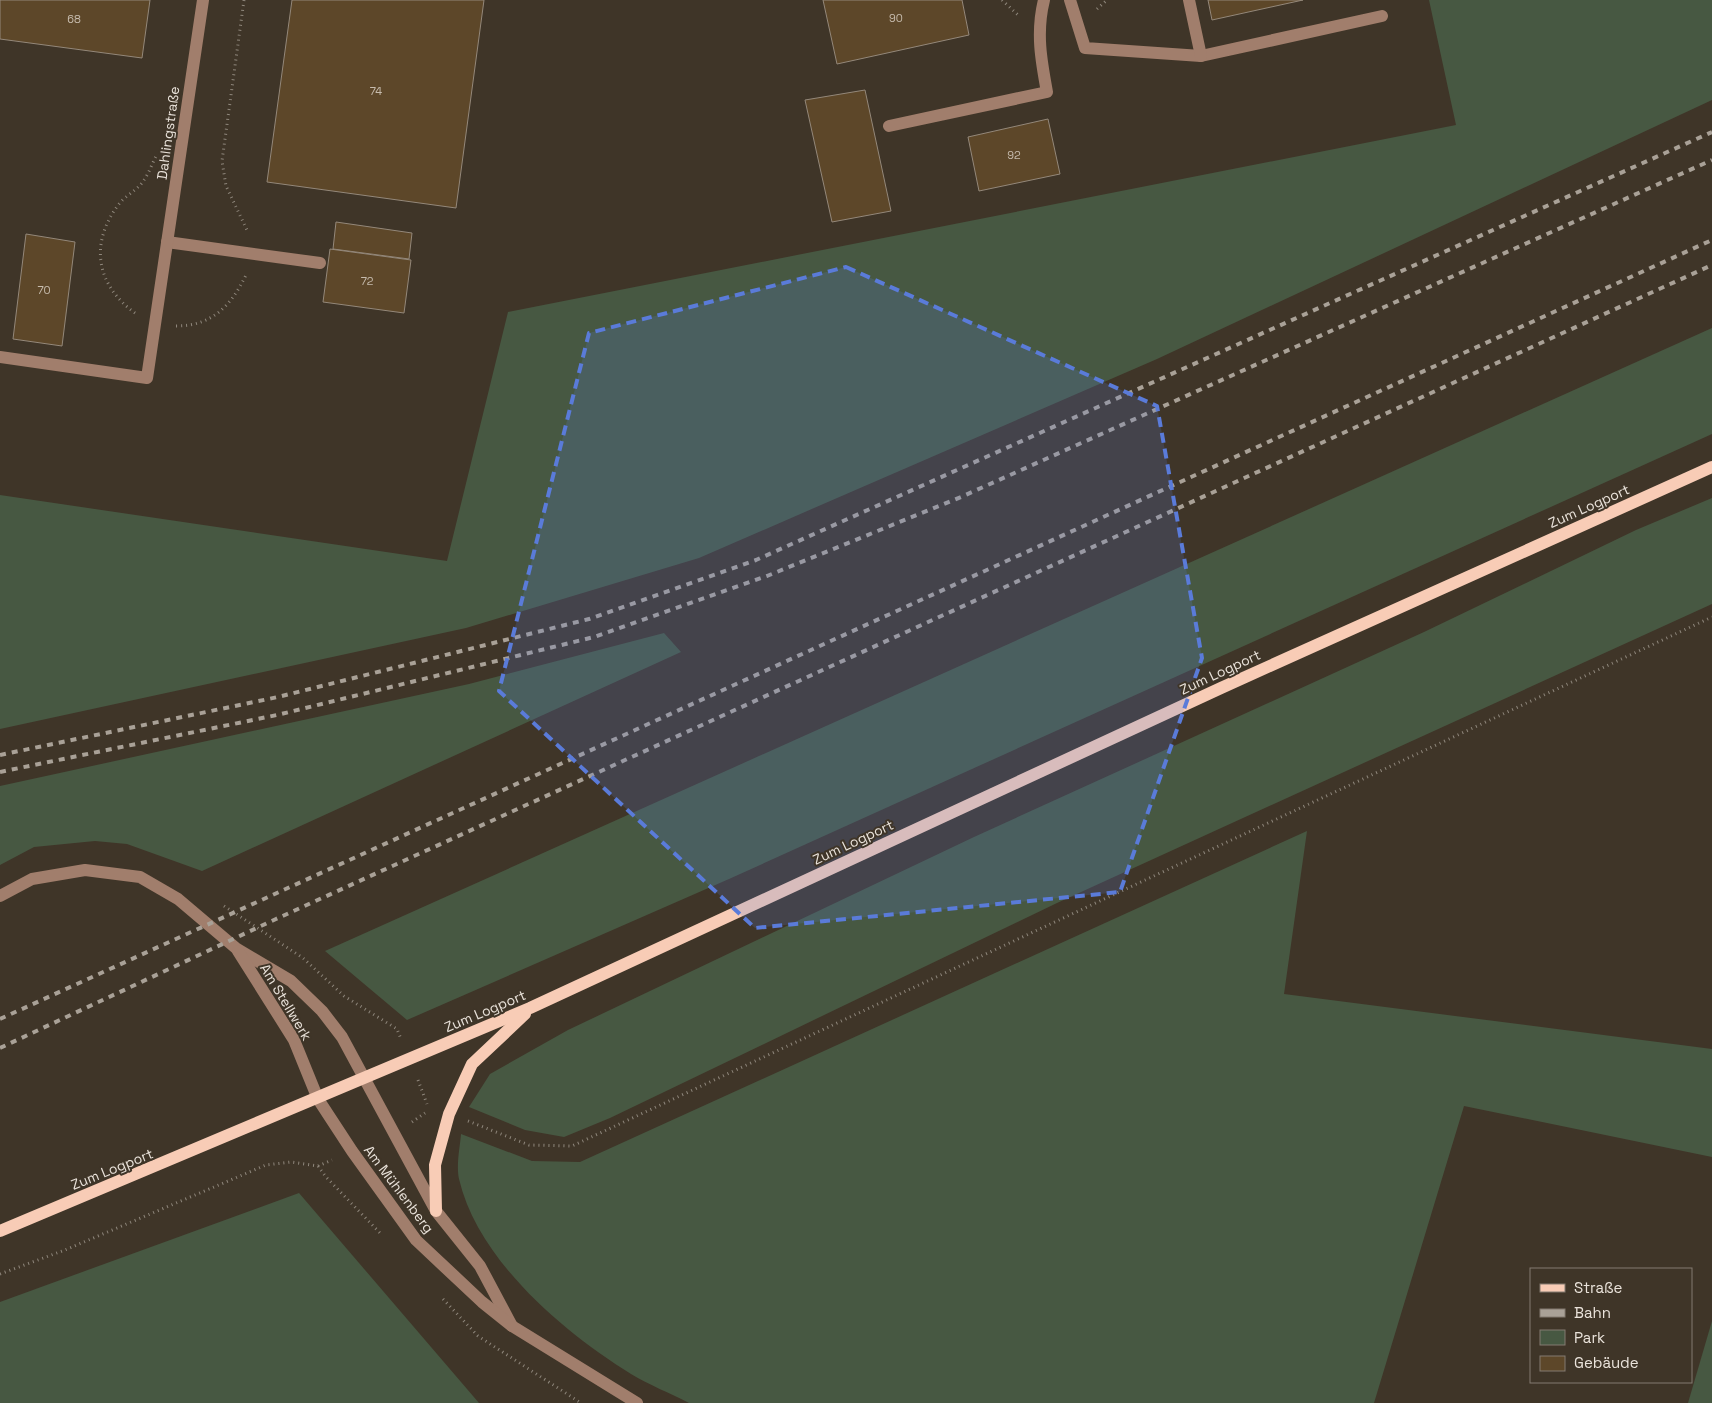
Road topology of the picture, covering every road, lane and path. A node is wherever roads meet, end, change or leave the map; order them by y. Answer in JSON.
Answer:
{"nodes":[{"id":1,"x":203,"y":0,"type":"edge"},
{"id":2,"x":1044,"y":0,"type":"edge"},
{"id":3,"x":1070,"y":0,"type":"edge"},
{"id":4,"x":1189,"y":0,"type":"edge"},
{"id":5,"x":1382,"y":16,"type":"dead end"},
{"id":6,"x":1201,"y":56,"type":"junction"},
{"id":7,"x":888,"y":126,"type":"dead end"},
{"id":8,"x":167,"y":242,"type":"junction"},
{"id":9,"x":320,"y":263,"type":"dead end"},
{"id":10,"x":0,"y":357,"type":"edge"},
{"id":11,"x":1712,"y":467,"type":"edge"},
{"id":12,"x":1712,"y":617,"type":"edge"},
{"id":13,"x":0,"y":896,"type":"edge"},
{"id":14,"x":237,"y":949,"type":"junction"},
{"id":15,"x":530,"y":1008,"type":"junction"},
{"id":16,"x":364,"y":1080,"type":"junction"},
{"id":17,"x":318,"y":1099,"type":"junction"},
{"id":18,"x":449,"y":1114,"type":"junction"},
{"id":19,"x":318,"y":1166,"type":"dead end"},
{"id":20,"x":436,"y":1210,"type":"junction"},
{"id":21,"x":0,"y":1231,"type":"edge"},
{"id":22,"x":0,"y":1274,"type":"edge"},
{"id":23,"x":512,"y":1326,"type":"junction"},
{"id":24,"x":637,"y":1403,"type":"edge"}],
"edges":[{"from":1,"to":8,"type":"street","name":"Dahlingstraße"},
{"from":2,"to":7,"type":"street"},
{"from":3,"to":6,"type":"street"},
{"from":4,"to":6,"type":"street"},
{"from":5,"to":6,"type":"street"},
{"from":8,"to":9,"type":"street"},
{"from":8,"to":10,"type":"street","name":"Dahlingstraße"},
{"from":11,"to":15,"type":"main road","name":"Zum Logport"},
{"from":12,"to":18,"type":"path"},
{"from":13,"to":14,"type":"street","name":"Am Stellwerk"},
{"from":14,"to":16,"type":"street","name":"Am Stellwerk"},
{"from":14,"to":17,"type":"street","name":"Am Stellwerk"},
{"from":15,"to":16,"type":"main road","name":"Zum Logport"},
{"from":15,"to":18,"type":"main road"},
{"from":16,"to":17,"type":"main road","name":"Zum Logport"},
{"from":16,"to":20,"type":"street","name":"Am Mühlenberg"},
{"from":17,"to":21,"type":"main road","name":"Zum Logport"},
{"from":17,"to":23,"type":"street","name":"Am Mühlenberg"},
{"from":18,"to":20,"type":"main road"},
{"from":19,"to":22,"type":"path"},
{"from":20,"to":23,"type":"street","name":"Am Mühlenberg"},
{"from":23,"to":24,"type":"street","name":"Am Mühlenberg"}]}
